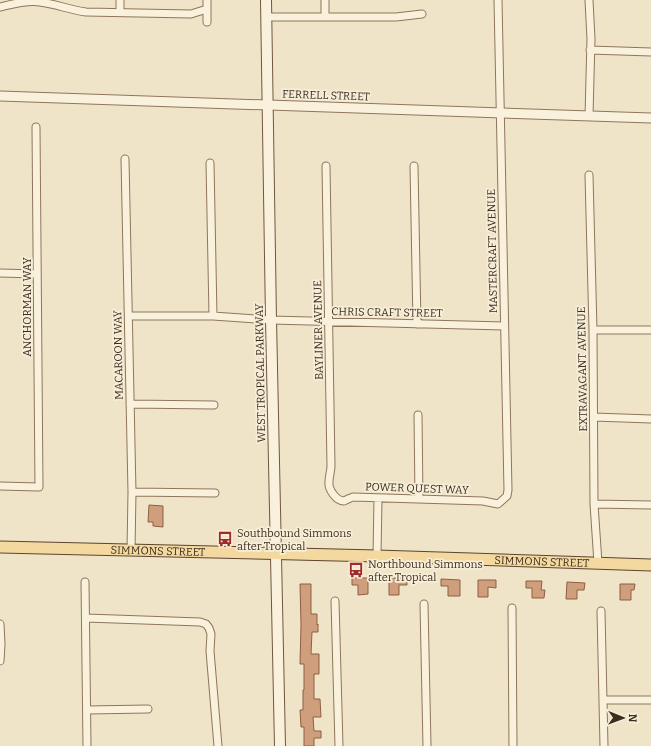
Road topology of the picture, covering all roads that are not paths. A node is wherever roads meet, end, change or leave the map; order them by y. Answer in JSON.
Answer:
{"nodes":[{"id":1,"x":120,"y":0,"type":"edge"},
{"id":2,"x":207,"y":0,"type":"edge"},
{"id":3,"x":266,"y":0,"type":"edge"},
{"id":4,"x":325,"y":0,"type":"edge"},
{"id":5,"x":498,"y":0,"type":"edge"},
{"id":6,"x":589,"y":0,"type":"edge"},
{"id":7,"x":0,"y":7,"type":"edge"},
{"id":8,"x":207,"y":9,"type":"junction"},
{"id":9,"x":120,"y":12,"type":"junction"},
{"id":10,"x":422,"y":14,"type":"dead end"},
{"id":11,"x":266,"y":17,"type":"junction"},
{"id":12,"x":324,"y":17,"type":"junction"},
{"id":13,"x":207,"y":22,"type":"dead end"},
{"id":14,"x":590,"y":50,"type":"junction"},
{"id":15,"x":651,"y":52,"type":"edge"},
{"id":16,"x":0,"y":96,"type":"edge"},
{"id":17,"x":268,"y":104,"type":"junction"},
{"id":18,"x":501,"y":113,"type":"junction"},
{"id":19,"x":589,"y":116,"type":"junction"},
{"id":20,"x":651,"y":118,"type":"edge"},
{"id":21,"x":36,"y":127,"type":"dead end"},
{"id":22,"x":125,"y":159,"type":"dead end"},
{"id":23,"x":210,"y":163,"type":"dead end"},
{"id":24,"x":326,"y":166,"type":"dead end"},
{"id":25,"x":414,"y":166,"type":"dead end"},
{"id":26,"x":589,"y":175,"type":"dead end"},
{"id":27,"x":0,"y":273,"type":"edge"},
{"id":28,"x":37,"y":274,"type":"junction"},
{"id":29,"x":129,"y":316,"type":"junction"},
{"id":30,"x":212,"y":316,"type":"junction"},
{"id":31,"x":271,"y":320,"type":"junction"},
{"id":32,"x":329,"y":322,"type":"junction"},
{"id":33,"x":416,"y":324,"type":"junction"},
{"id":34,"x":504,"y":326,"type":"junction"},
{"id":35,"x":593,"y":330,"type":"junction"},
{"id":36,"x":651,"y":330,"type":"edge"},
{"id":37,"x":130,"y":404,"type":"junction"},
{"id":38,"x":214,"y":405,"type":"dead end"},
{"id":39,"x":418,"y":415,"type":"dead end"},
{"id":40,"x":594,"y":417,"type":"junction"},
{"id":41,"x":651,"y":419,"type":"edge"},
{"id":42,"x":0,"y":486,"type":"edge"},
{"id":43,"x":132,"y":492,"type":"junction"},
{"id":44,"x":215,"y":493,"type":"dead end"},
{"id":45,"x":332,"y":493,"type":"joint"},
{"id":46,"x":378,"y":498,"type":"junction"},
{"id":47,"x":419,"y":499,"type":"junction"},
{"id":48,"x":503,"y":500,"type":"joint"},
{"id":49,"x":594,"y":504,"type":"junction"},
{"id":50,"x":651,"y":505,"type":"edge"},
{"id":51,"x":0,"y":547,"type":"edge"},
{"id":52,"x":131,"y":551,"type":"junction"},
{"id":53,"x":276,"y":554,"type":"junction"},
{"id":54,"x":377,"y":556,"type":"junction"},
{"id":55,"x":598,"y":563,"type":"junction"},
{"id":56,"x":651,"y":565,"type":"edge"},
{"id":57,"x":85,"y":582,"type":"dead end"},
{"id":58,"x":335,"y":601,"type":"dead end"},
{"id":59,"x":424,"y":604,"type":"dead end"},
{"id":60,"x":512,"y":608,"type":"dead end"},
{"id":61,"x":601,"y":611,"type":"dead end"},
{"id":62,"x":86,"y":618,"type":"junction"},
{"id":63,"x":0,"y":624,"type":"edge"},
{"id":64,"x":0,"y":661,"type":"edge"},
{"id":65,"x":603,"y":700,"type":"junction"},
{"id":66,"x":651,"y":700,"type":"edge"},
{"id":67,"x":148,"y":709,"type":"dead end"},
{"id":68,"x":87,"y":710,"type":"junction"},
{"id":69,"x":87,"y":746,"type":"edge"},
{"id":70,"x":218,"y":746,"type":"edge"},
{"id":71,"x":280,"y":746,"type":"edge"},
{"id":72,"x":339,"y":746,"type":"edge"},
{"id":73,"x":427,"y":746,"type":"edge"},
{"id":74,"x":513,"y":746,"type":"edge"},
{"id":75,"x":604,"y":746,"type":"edge"}],
"edges":[{"from":1,"to":9,"type":"street"},
{"from":2,"to":8,"type":"street"},
{"from":3,"to":11,"type":"main road","name":"WEST TROPICAL PARKWAY"},
{"from":4,"to":12,"type":"street"},
{"from":5,"to":18,"type":"street","name":"MASTERCRAFT AVENUE"},
{"from":6,"to":14,"type":"street"},
{"from":7,"to":9,"type":"street"},
{"from":8,"to":9,"type":"street"},
{"from":8,"to":13,"type":"street"},
{"from":10,"to":12,"type":"street"},
{"from":11,"to":12,"type":"street"},
{"from":11,"to":17,"type":"main road","name":"WEST TROPICAL PARKWAY"},
{"from":14,"to":15,"type":"street"},
{"from":14,"to":19,"type":"street"},
{"from":16,"to":17,"type":"street","name":"FERRELL STREET"},
{"from":17,"to":18,"type":"street","name":"FERRELL STREET"},
{"from":17,"to":31,"type":"main road","name":"WEST TROPICAL PARKWAY"},
{"from":18,"to":19,"type":"street","name":"FERRELL STREET"},
{"from":18,"to":34,"type":"street","name":"MASTERCRAFT AVENUE"},
{"from":19,"to":20,"type":"street","name":"FERRELL STREET"},
{"from":21,"to":28,"type":"street","name":"ANCHORMAN WAY"},
{"from":22,"to":29,"type":"street","name":"MACAROON WAY"},
{"from":23,"to":30,"type":"street"},
{"from":24,"to":32,"type":"street","name":"BAYLINER AVENUE"},
{"from":25,"to":33,"type":"street"},
{"from":26,"to":35,"type":"street","name":"EXTRAVAGANT AVENUE"},
{"from":27,"to":28,"type":"street"},
{"from":28,"to":42,"type":"street","name":"ANCHORMAN WAY"},
{"from":29,"to":30,"type":"street","name":"CHRIS CRAFT STREET"},
{"from":29,"to":37,"type":"street","name":"MACAROON WAY"},
{"from":30,"to":31,"type":"street","name":"CHRIS CRAFT STREET"},
{"from":31,"to":32,"type":"street","name":"CHRIS CRAFT STREET"},
{"from":31,"to":53,"type":"main road","name":"WEST TROPICAL PARKWAY"},
{"from":32,"to":33,"type":"street","name":"CHRIS CRAFT STREET"},
{"from":32,"to":45,"type":"street","name":"BAYLINER AVENUE"},
{"from":33,"to":34,"type":"street","name":"CHRIS CRAFT STREET"},
{"from":34,"to":48,"type":"street","name":"MASTERCRAFT AVENUE"},
{"from":35,"to":36,"type":"street"},
{"from":35,"to":40,"type":"street","name":"EXTRAVAGANT AVENUE"},
{"from":37,"to":38,"type":"street"},
{"from":37,"to":43,"type":"street","name":"MACAROON WAY"},
{"from":39,"to":47,"type":"street"},
{"from":40,"to":41,"type":"street"},
{"from":40,"to":49,"type":"street","name":"EXTRAVAGANT AVENUE"},
{"from":43,"to":44,"type":"street"},
{"from":43,"to":52,"type":"street","name":"MACAROON WAY"},
{"from":45,"to":46,"type":"street","name":"POWER QUEST WAY"},
{"from":46,"to":47,"type":"street","name":"POWER QUEST WAY"},
{"from":46,"to":54,"type":"street"},
{"from":47,"to":48,"type":"street","name":"POWER QUEST WAY"},
{"from":49,"to":50,"type":"street"},
{"from":49,"to":55,"type":"street","name":"EXTRAVAGANT AVENUE"},
{"from":51,"to":52,"type":"main road","name":"SIMMONS STREET"},
{"from":52,"to":53,"type":"main road","name":"SIMMONS STREET"},
{"from":53,"to":54,"type":"main road","name":"SIMMONS STREET"},
{"from":53,"to":71,"type":"main road","name":"WEST TROPICAL PARKWAY"},
{"from":54,"to":55,"type":"main road","name":"SIMMONS STREET"},
{"from":55,"to":56,"type":"main road","name":"SIMMONS STREET"},
{"from":57,"to":62,"type":"street"},
{"from":58,"to":72,"type":"street"},
{"from":59,"to":73,"type":"street"},
{"from":60,"to":74,"type":"street"},
{"from":61,"to":65,"type":"street"},
{"from":62,"to":68,"type":"street"},
{"from":62,"to":70,"type":"street"},
{"from":63,"to":64,"type":"street"},
{"from":65,"to":66,"type":"street"},
{"from":65,"to":75,"type":"street"},
{"from":67,"to":68,"type":"street"},
{"from":68,"to":69,"type":"street"}]}
